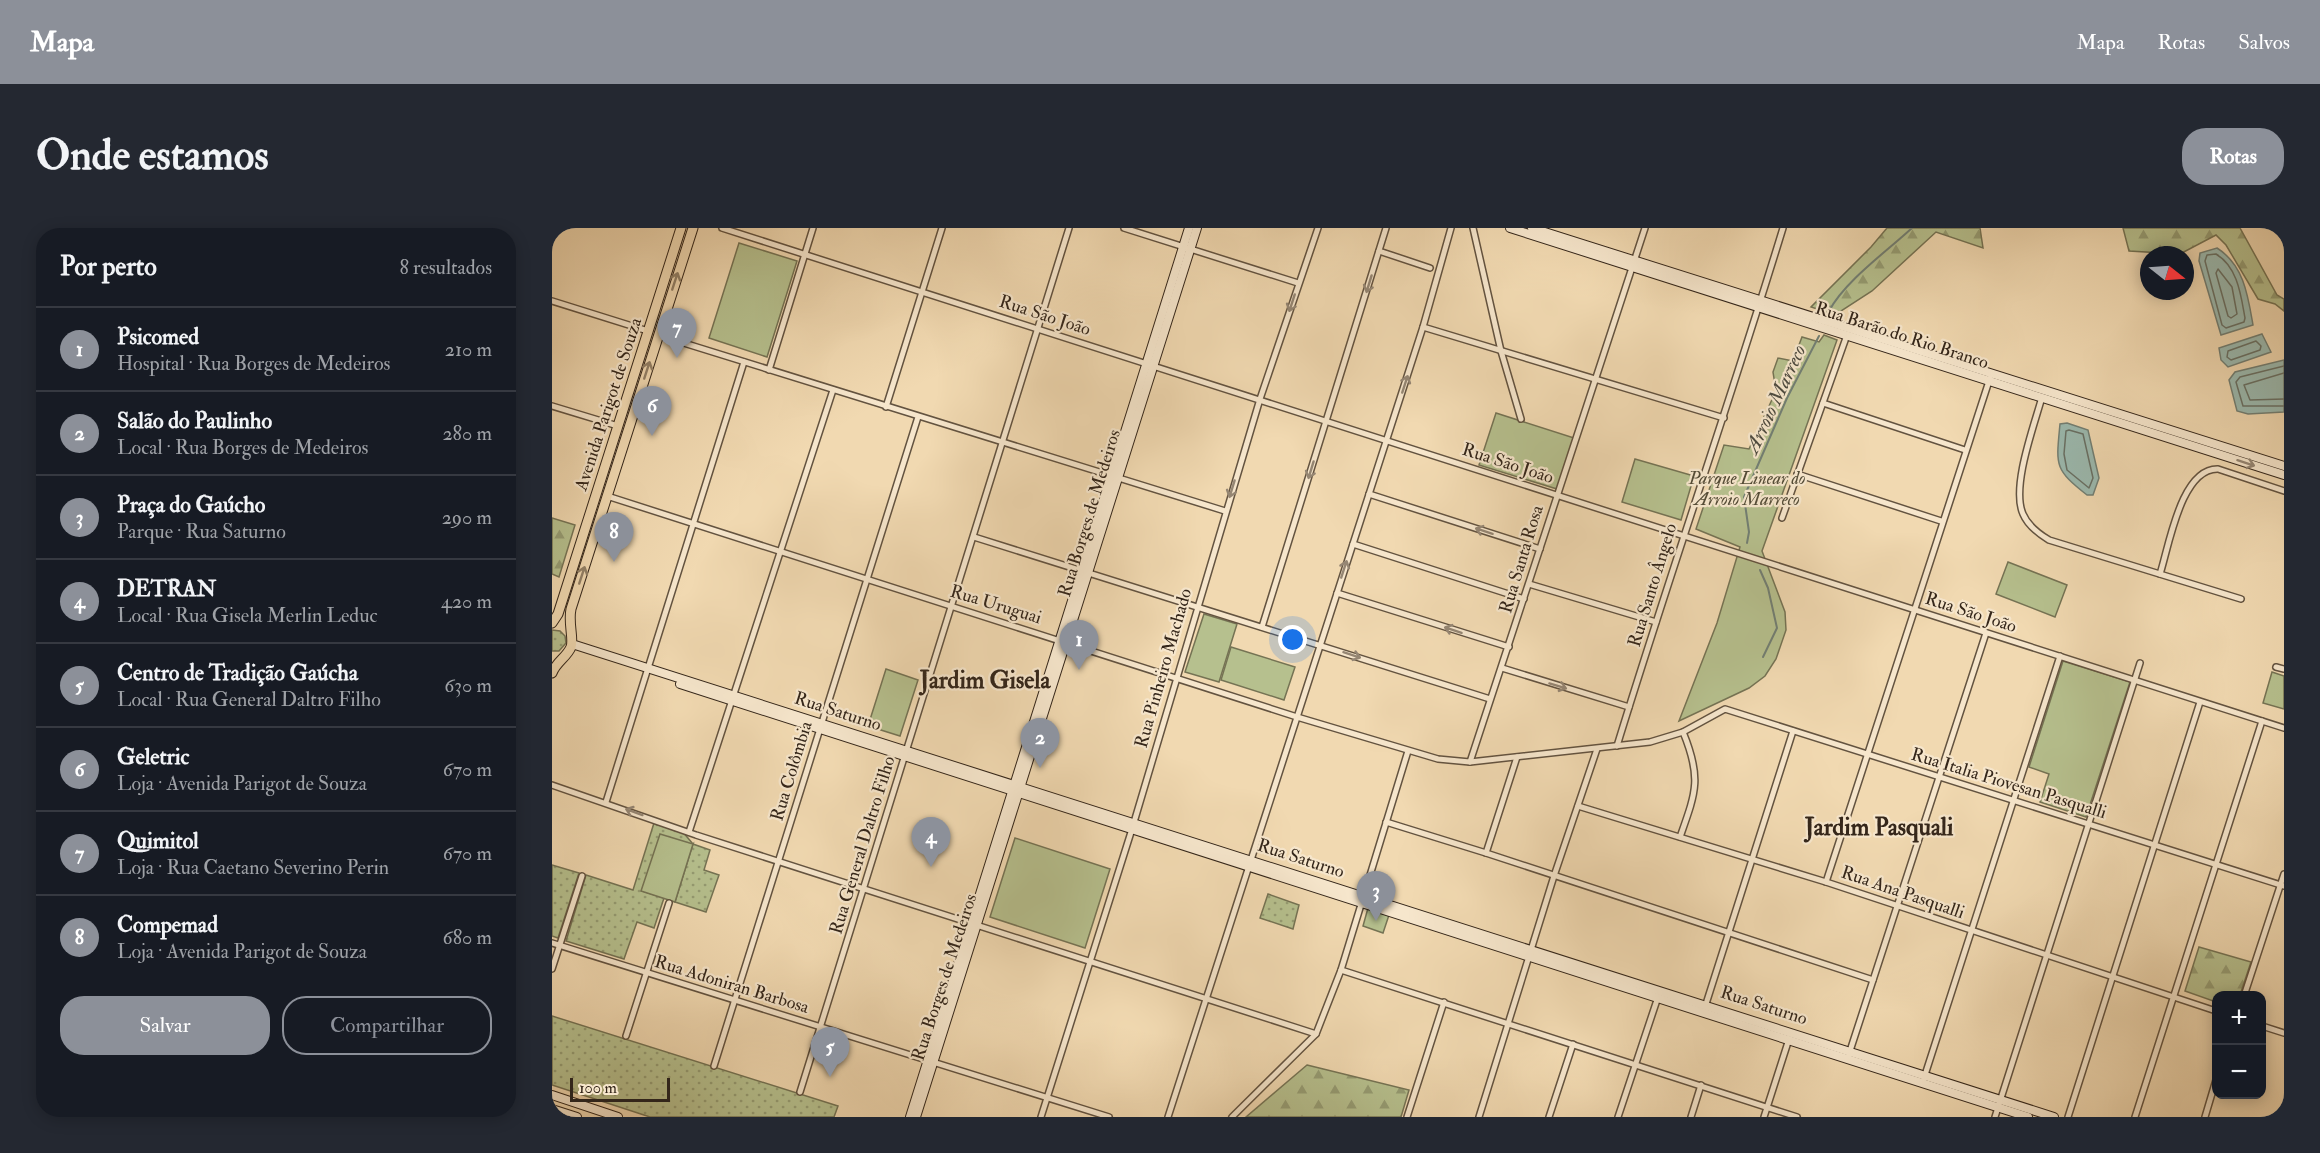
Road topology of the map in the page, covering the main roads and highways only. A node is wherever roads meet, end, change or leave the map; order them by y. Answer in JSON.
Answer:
{"nodes":[{"id":1,"x":681,"y":228,"type":"edge"},
{"id":2,"x":693,"y":228,"type":"edge"},
{"id":3,"x":552,"y":624,"type":"edge"},
{"id":4,"x":569,"y":632,"type":"junction"},
{"id":5,"x":568,"y":650,"type":"junction"},
{"id":6,"x":552,"y":657,"type":"edge"},
{"id":7,"x":552,"y":673,"type":"edge"}],
"edges":[{"from":1,"to":3,"type":"main road","name":"Avenida Parigot de Souza"},
{"from":4,"to":2,"type":"main road","name":"Avenida Parigot de Souza","one_way":true},
{"from":3,"to":4,"type":"main road","name":"Avenida Parigot de Souza"},
{"from":4,"to":5,"type":"main road","name":"Avenida Parigot de Souza"},
{"from":5,"to":6,"type":"main road"},
{"from":5,"to":7,"type":"main road"}]}
